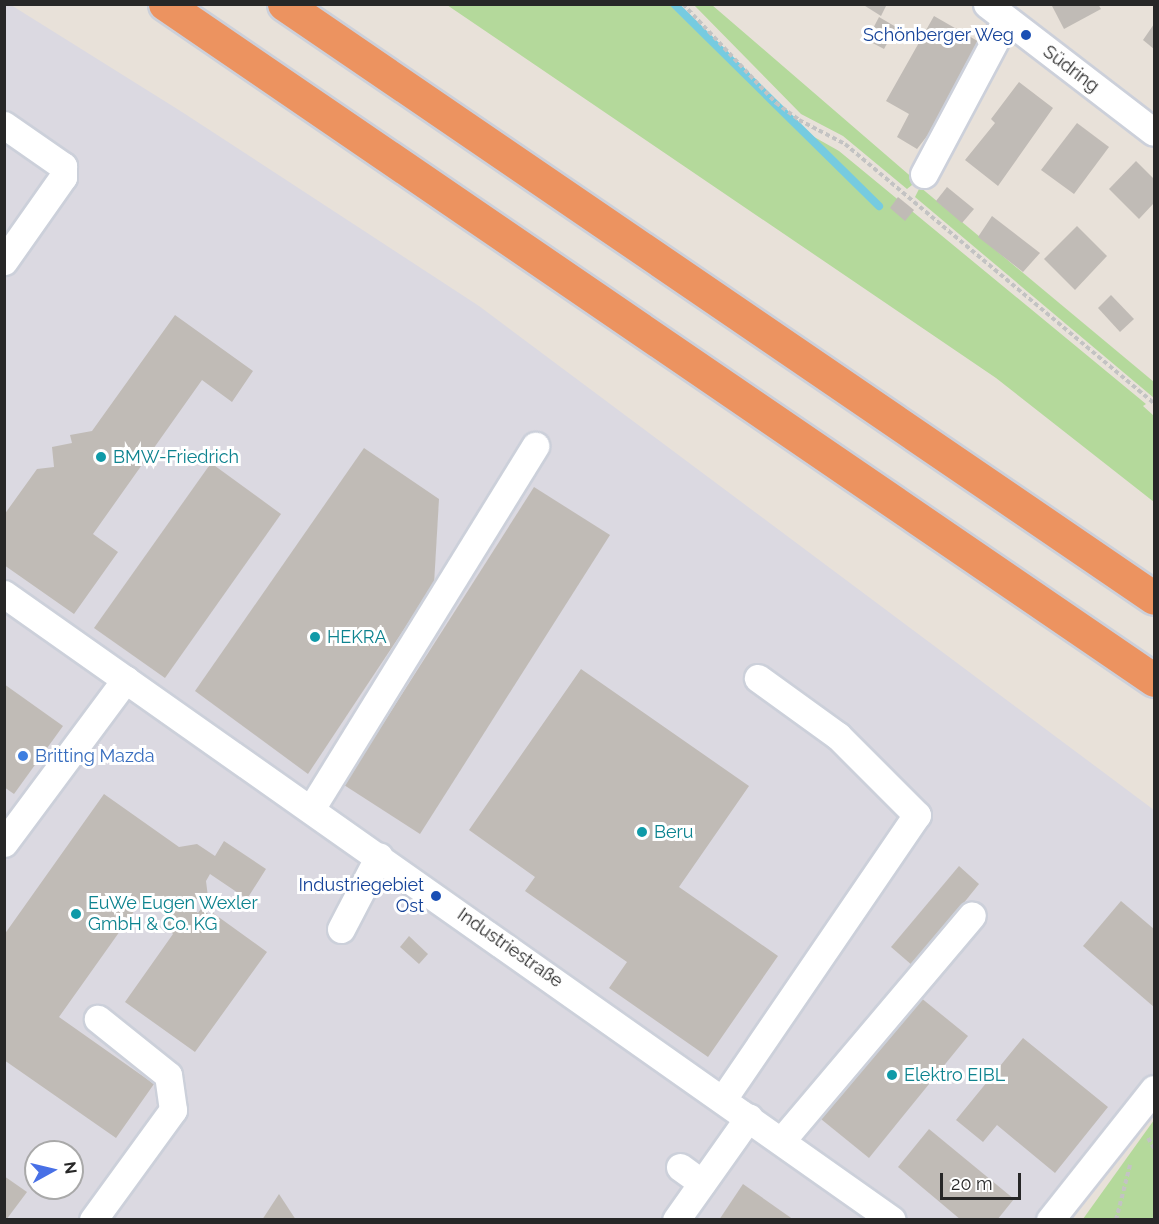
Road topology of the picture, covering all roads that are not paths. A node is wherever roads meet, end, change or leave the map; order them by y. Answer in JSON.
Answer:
{"nodes":[{"id":1,"x":165,"y":4,"type":"edge"},
{"id":2,"x":284,"y":4,"type":"edge"},
{"id":3,"x":997,"y":12,"type":"edge"},
{"id":4,"x":4,"y":125,"type":"edge"},
{"id":5,"x":1155,"y":132,"type":"edge"},
{"id":6,"x":924,"y":174,"type":"dead end"},
{"id":7,"x":4,"y":261,"type":"edge"},
{"id":8,"x":535,"y":446,"type":"dead end"},
{"id":9,"x":4,"y":594,"type":"edge"},
{"id":10,"x":1155,"y":598,"type":"edge"},
{"id":11,"x":758,"y":678,"type":"dead end"},
{"id":12,"x":126,"y":679,"type":"junction"},
{"id":13,"x":1155,"y":680,"type":"edge"},
{"id":14,"x":311,"y":808,"type":"junction"},
{"id":15,"x":4,"y":843,"type":"edge"},
{"id":16,"x":379,"y":856,"type":"junction"},
{"id":17,"x":972,"y":915,"type":"dead end"},
{"id":18,"x":341,"y":929,"type":"dead end"},
{"id":19,"x":98,"y":1019,"type":"dead end"},
{"id":20,"x":1155,"y":1089,"type":"edge"},
{"id":21,"x":723,"y":1099,"type":"junction"},
{"id":22,"x":749,"y":1117,"type":"junction"},
{"id":23,"x":782,"y":1140,"type":"junction"},
{"id":24,"x":680,"y":1167,"type":"dead end"},
{"id":25,"x":702,"y":1183,"type":"junction"},
{"id":26,"x":93,"y":1220,"type":"edge"},
{"id":27,"x":676,"y":1220,"type":"edge"},
{"id":28,"x":892,"y":1220,"type":"edge"},
{"id":29,"x":1050,"y":1220,"type":"edge"}],
"edges":[{"from":1,"to":13,"type":"highway"},
{"from":2,"to":10,"type":"highway"},
{"from":3,"to":5,"type":"street","name":"Südring"},
{"from":3,"to":6,"type":"street"},
{"from":4,"to":7,"type":"street"},
{"from":8,"to":14,"type":"street"},
{"from":9,"to":12,"type":"street","name":"Industriestraße"},
{"from":11,"to":21,"type":"street"},
{"from":12,"to":14,"type":"street","name":"Industriestraße"},
{"from":12,"to":15,"type":"street"},
{"from":14,"to":16,"type":"street","name":"Industriestraße"},
{"from":16,"to":18,"type":"street"},
{"from":16,"to":21,"type":"street","name":"Industriestraße"},
{"from":17,"to":23,"type":"street"},
{"from":19,"to":26,"type":"street"},
{"from":20,"to":29,"type":"street"},
{"from":21,"to":22,"type":"street","name":"Industriestraße"},
{"from":22,"to":23,"type":"street","name":"Industriestraße"},
{"from":22,"to":25,"type":"street"},
{"from":23,"to":28,"type":"street","name":"Industriestraße"},
{"from":24,"to":25,"type":"street"},
{"from":25,"to":27,"type":"street"}]}
